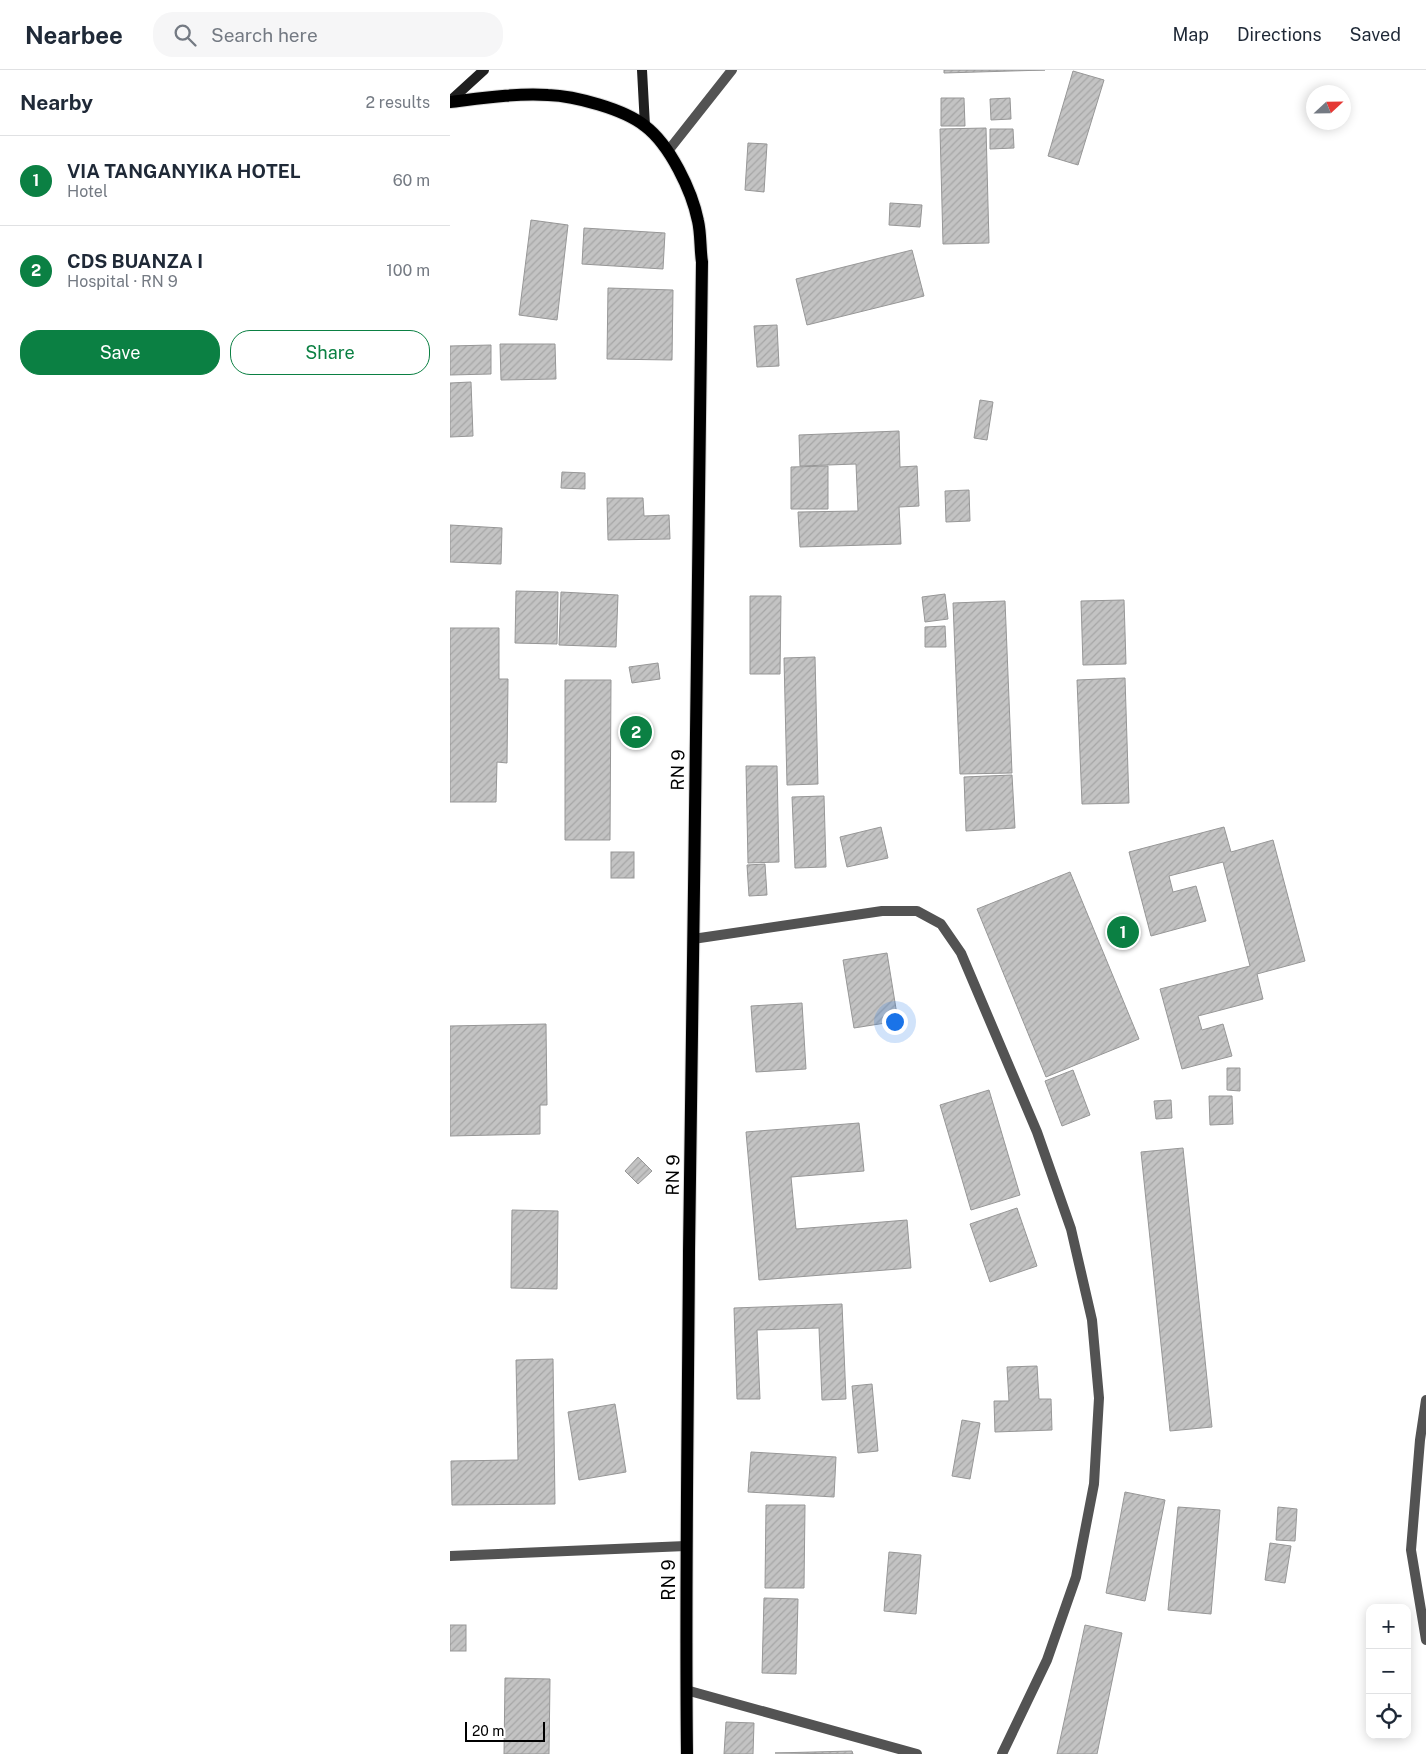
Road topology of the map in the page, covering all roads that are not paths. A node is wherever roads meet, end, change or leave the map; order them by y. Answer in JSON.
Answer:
{"nodes":[{"id":1,"x":484,"y":70,"type":"edge"},
{"id":2,"x":642,"y":70,"type":"edge"},
{"id":3,"x":732,"y":70,"type":"edge"},
{"id":4,"x":450,"y":101,"type":"edge"},
{"id":5,"x":646,"y":126,"type":"junction"},
{"id":6,"x":668,"y":150,"type":"junction"},
{"id":7,"x":693,"y":939,"type":"junction"},
{"id":8,"x":1426,"y":1400,"type":"edge"},
{"id":9,"x":686,"y":1546,"type":"junction"},
{"id":10,"x":450,"y":1556,"type":"edge"},
{"id":11,"x":1426,"y":1640,"type":"edge"},
{"id":12,"x":686,"y":1690,"type":"junction"},
{"id":13,"x":687,"y":1754,"type":"edge"},
{"id":14,"x":917,"y":1754,"type":"edge"},
{"id":15,"x":1002,"y":1754,"type":"edge"}],
"edges":[{"from":1,"to":4,"type":"main road"},
{"from":2,"to":5,"type":"main road"},
{"from":3,"to":6,"type":"street"},
{"from":4,"to":5,"type":"main road","number":"RN 9"},
{"from":5,"to":6,"type":"main road","number":"RN 9"},
{"from":6,"to":7,"type":"main road","name":"RN 9","number":"RN 9"},
{"from":7,"to":9,"type":"main road","name":"RN 9","number":"RN 9"},
{"from":7,"to":15,"type":"street"},
{"from":8,"to":11,"type":"street"},
{"from":9,"to":10,"type":"street"},
{"from":9,"to":12,"type":"main road","name":"RN 9","number":"RN 9"},
{"from":12,"to":13,"type":"main road","name":"RN 9","number":"RN 9"},
{"from":12,"to":14,"type":"street"}]}
